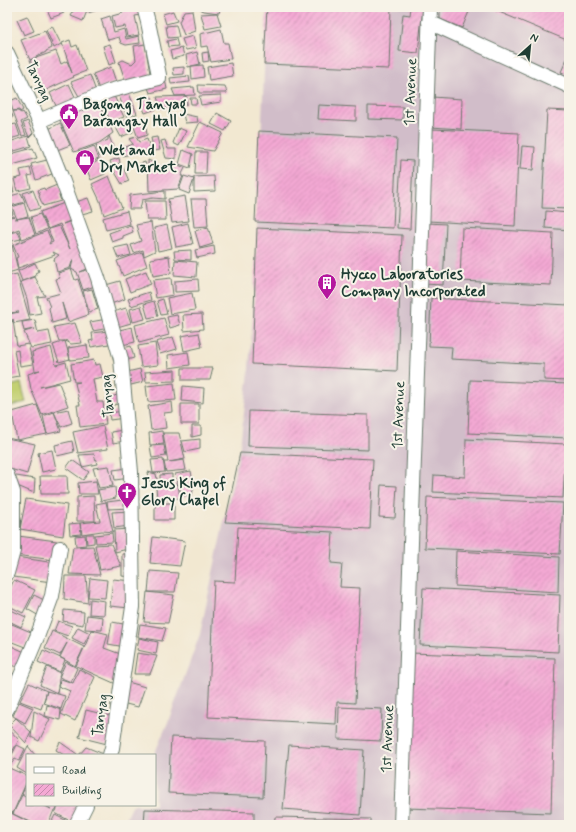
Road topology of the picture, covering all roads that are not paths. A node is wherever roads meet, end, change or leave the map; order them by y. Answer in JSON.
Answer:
{"nodes":[{"id":1,"x":144,"y":7,"type":"edge"},
{"id":2,"x":430,"y":7,"type":"edge"},
{"id":3,"x":429,"y":22,"type":"junction"},
{"id":4,"x":7,"y":53,"type":"edge"},
{"id":5,"x":569,"y":86,"type":"edge"},
{"id":6,"x":39,"y":121,"type":"junction"},
{"id":7,"x":7,"y":475,"type":"edge"},
{"id":8,"x":60,"y":548,"type":"dead end"},
{"id":9,"x":7,"y":573,"type":"edge"},
{"id":10,"x":7,"y":709,"type":"edge"},
{"id":11,"x":110,"y":754,"type":"edge"},
{"id":12,"x":86,"y":806,"type":"edge"},
{"id":13,"x":76,"y":825,"type":"edge"},
{"id":14,"x":401,"y":825,"type":"edge"}],
"edges":[{"from":1,"to":6,"type":"street"},
{"from":2,"to":3,"type":"street","name":"1st Avenue"},
{"from":3,"to":5,"type":"street"},
{"from":3,"to":14,"type":"street","name":"1st Avenue"},
{"from":4,"to":6,"type":"street","name":"Tanyag"},
{"from":6,"to":11,"type":"street","name":"Tanyag"},
{"from":7,"to":9,"type":"street"},
{"from":8,"to":10,"type":"street"},
{"from":12,"to":13,"type":"street"}]}
